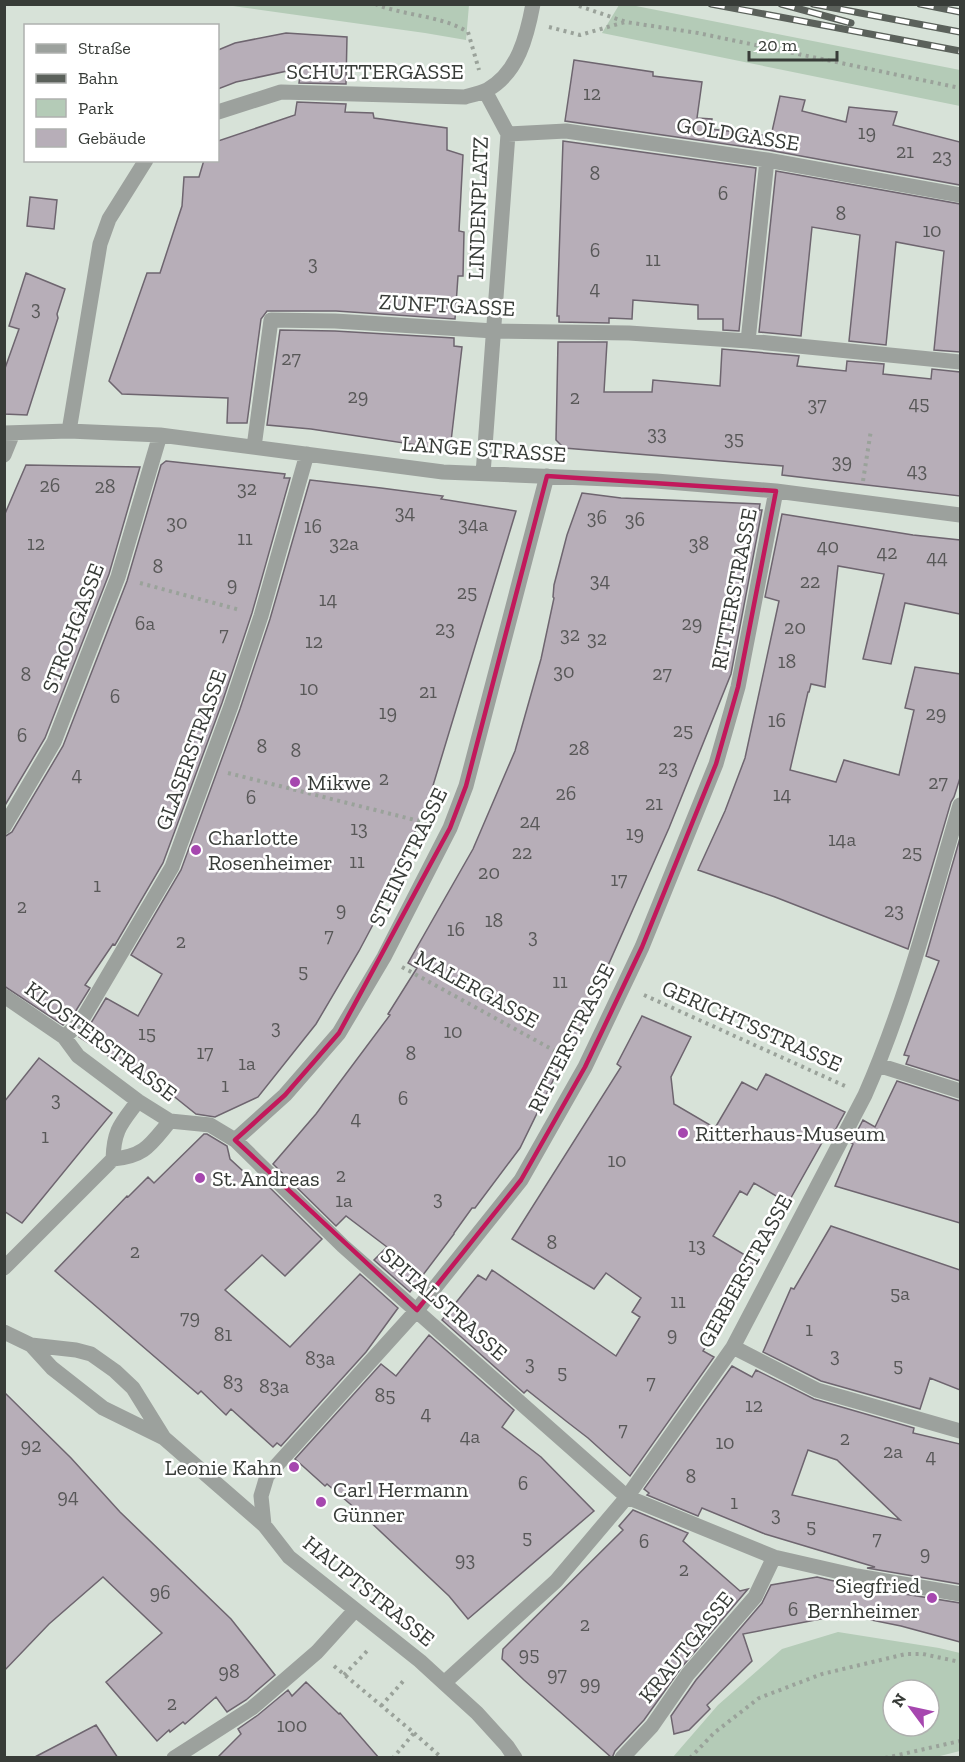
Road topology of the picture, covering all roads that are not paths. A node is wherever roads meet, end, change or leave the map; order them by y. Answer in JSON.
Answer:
{"nodes":[{"id":1,"x":532,"y":13,"type":"edge"},
{"id":2,"x":485,"y":91,"type":"junction"},
{"id":3,"x":219,"y":112,"type":"edge"},
{"id":4,"x":508,"y":134,"type":"junction"},
{"id":5,"x":767,"y":160,"type":"junction"},
{"id":6,"x":145,"y":162,"type":"edge"},
{"id":7,"x":960,"y":195,"type":"edge"},
{"id":8,"x":494,"y":331,"type":"junction"},
{"id":9,"x":748,"y":341,"type":"junction"},
{"id":10,"x":960,"y":362,"type":"edge"},
{"id":11,"x":69,"y":431,"type":"junction"},
{"id":12,"x":9,"y":433,"type":"edge"},
{"id":13,"x":160,"y":435,"type":"junction"},
{"id":14,"x":254,"y":447,"type":"junction"},
{"id":15,"x":307,"y":454,"type":"junction"},
{"id":16,"x":4,"y":455,"type":"edge"},
{"id":17,"x":483,"y":474,"type":"junction"},
{"id":18,"x":547,"y":476,"type":"junction"},
{"id":19,"x":776,"y":491,"type":"junction"},
{"id":20,"x":960,"y":515,"type":"edge"},
{"id":21,"x":960,"y":805,"type":"edge"},
{"id":22,"x":4,"y":827,"type":"edge"},
{"id":23,"x":4,"y":996,"type":"edge"},
{"id":24,"x":64,"y":1037,"type":"junction"},
{"id":25,"x":878,"y":1065,"type":"junction"},
{"id":26,"x":960,"y":1091,"type":"edge"},
{"id":27,"x":138,"y":1101,"type":"junction"},
{"id":28,"x":170,"y":1121,"type":"junction"},
{"id":29,"x":235,"y":1140,"type":"junction"},
{"id":30,"x":112,"y":1159,"type":"junction"},
{"id":31,"x":4,"y":1268,"type":"edge"},
{"id":32,"x":417,"y":1310,"type":"junction"},
{"id":33,"x":4,"y":1332,"type":"edge"},
{"id":34,"x":31,"y":1345,"type":"junction"},
{"id":35,"x":733,"y":1347,"type":"junction"},
{"id":36,"x":960,"y":1431,"type":"edge"},
{"id":37,"x":164,"y":1438,"type":"junction"},
{"id":38,"x":627,"y":1497,"type":"junction"},
{"id":39,"x":264,"y":1525,"type":"junction"},
{"id":40,"x":774,"y":1557,"type":"junction"},
{"id":41,"x":960,"y":1594,"type":"edge"},
{"id":42,"x":355,"y":1610,"type":"junction"},
{"id":43,"x":444,"y":1683,"type":"junction"},
{"id":44,"x":174,"y":1758,"type":"edge"},
{"id":45,"x":515,"y":1758,"type":"edge"},
{"id":46,"x":622,"y":1758,"type":"edge"}],
"edges":[{"from":1,"to":2,"type":"street","name":"SCHUTTERGASSE"},
{"from":2,"to":3,"type":"street","name":"SCHUTTERGASSE"},
{"from":2,"to":4,"type":"street","name":"LINDENPLATZ"},
{"from":4,"to":5,"type":"street","name":"GOLDGASSE"},
{"from":4,"to":8,"type":"street","name":"LINDENPLATZ"},
{"from":5,"to":7,"type":"street","name":"GOLDGASSE"},
{"from":5,"to":9,"type":"street"},
{"from":6,"to":11,"type":"street"},
{"from":8,"to":9,"type":"street","name":"ZUNFTGASSE"},
{"from":8,"to":14,"type":"street","name":"ZUNFTGASSE"},
{"from":8,"to":17,"type":"street","name":"LINDENPLATZ"},
{"from":9,"to":10,"type":"street","name":"ZUNFTGASSE"},
{"from":11,"to":12,"type":"street","name":"LANGE STRASSE"},
{"from":11,"to":13,"type":"street","name":"LANGE STRASSE"},
{"from":12,"to":16,"type":"street"},
{"from":13,"to":14,"type":"street","name":"LANGE STRASSE"},
{"from":13,"to":22,"type":"street","name":"STROHGASSE"},
{"from":14,"to":15,"type":"street","name":"LANGE STRASSE"},
{"from":15,"to":17,"type":"street","name":"LANGE STRASSE"},
{"from":15,"to":24,"type":"street","name":"GLASERSTRASSE"},
{"from":17,"to":18,"type":"street","name":"LANGE STRASSE"},
{"from":18,"to":19,"type":"street","name":"LANGE STRASSE"},
{"from":18,"to":29,"type":"street","name":"STEINSTRASSE"},
{"from":19,"to":20,"type":"street","name":"LANGE STRASSE"},
{"from":19,"to":32,"type":"street","name":"RITTERSTRASSE"},
{"from":21,"to":25,"type":"street","name":"GERBERSTRASSE"},
{"from":23,"to":24,"type":"street","name":"KLOSTERSTRASSE"},
{"from":24,"to":27,"type":"street","name":"KLOSTERSTRASSE"},
{"from":25,"to":26,"type":"street"},
{"from":25,"to":35,"type":"street","name":"GERBERSTRASSE"},
{"from":27,"to":28,"type":"street","name":"KLOSTERSTRASSE"},
{"from":27,"to":30,"type":"street"},
{"from":28,"to":29,"type":"street","name":"SPITALSTRASSE"},
{"from":28,"to":30,"type":"street"},
{"from":29,"to":32,"type":"street","name":"SPITALSTRASSE"},
{"from":30,"to":31,"type":"street"},
{"from":32,"to":38,"type":"street","name":"SPITALSTRASSE"},
{"from":32,"to":39,"type":"street","name":"RITTERSTRASSE"},
{"from":33,"to":34,"type":"street","name":"HAUPTSTRASSE"},
{"from":34,"to":37,"type":"street","name":"HAUPTSTRASSE"},
{"from":34,"to":37,"type":"street","name":"HAUPTSTRASSE"},
{"from":35,"to":36,"type":"street"},
{"from":35,"to":38,"type":"street","name":"GERBERSTRASSE"},
{"from":37,"to":39,"type":"street","name":"HAUPTSTRASSE"},
{"from":38,"to":40,"type":"street","name":"SPITALSTRASSE"},
{"from":38,"to":43,"type":"street","name":"GERBERSTRASSE"},
{"from":39,"to":42,"type":"street","name":"HAUPTSTRASSE"},
{"from":40,"to":41,"type":"street","name":"SPITALSTRASSE"},
{"from":40,"to":46,"type":"street","name":"KRAUTGASSE"},
{"from":42,"to":43,"type":"street","name":"HAUPTSTRASSE"},
{"from":42,"to":44,"type":"street"},
{"from":43,"to":45,"type":"street","name":"HAUPTSTRASSE"}]}
